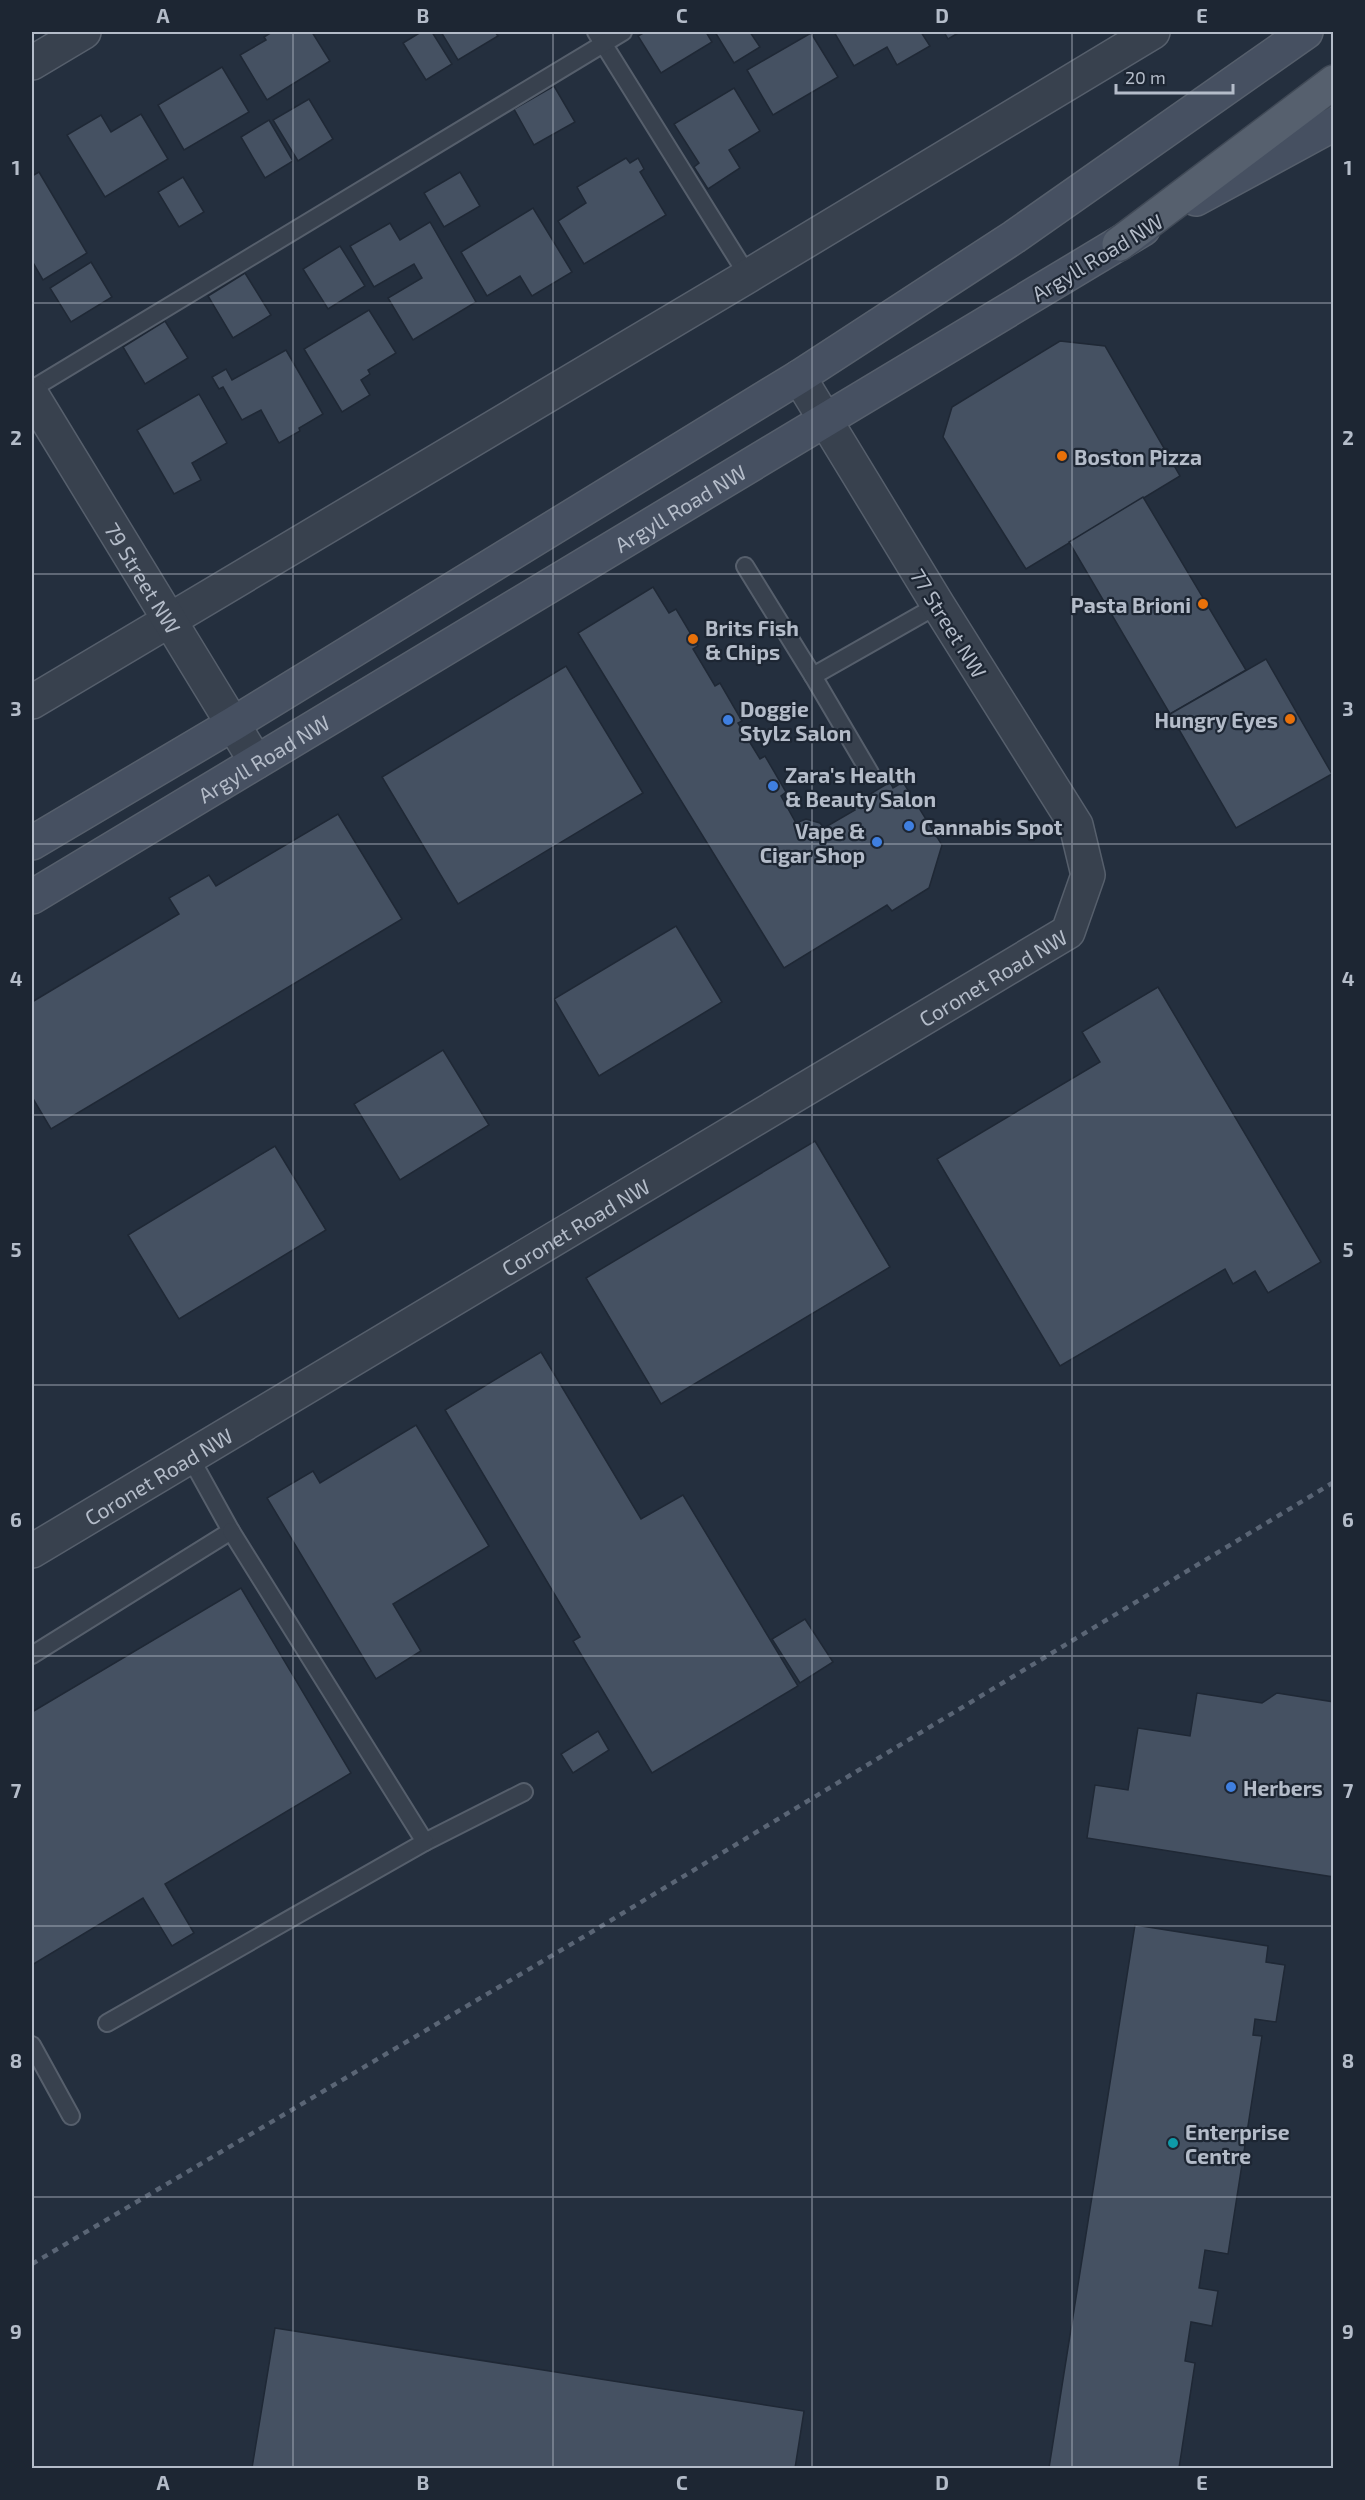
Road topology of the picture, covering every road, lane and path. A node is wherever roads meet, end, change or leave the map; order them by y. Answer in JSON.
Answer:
{"nodes":[{"id":1,"x":84,"y":32,"type":"edge"},
{"id":2,"x":623,"y":32,"type":"edge"},
{"id":3,"x":1153,"y":32,"type":"edge"},
{"id":4,"x":1306,"y":32,"type":"edge"},
{"id":5,"x":599,"y":38,"type":"edge"},
{"id":6,"x":32,"y":63,"type":"edge"},
{"id":7,"x":1334,"y":82,"type":"edge"},
{"id":8,"x":1334,"y":124,"type":"edge"},
{"id":9,"x":1119,"y":244,"type":"junction"},
{"id":10,"x":748,"y":276,"type":"junction"},
{"id":11,"x":799,"y":376,"type":"junction"},
{"id":12,"x":32,"y":390,"type":"edge"},
{"id":13,"x":32,"y":395,"type":"edge"},
{"id":14,"x":824,"y":418,"type":"junction"},
{"id":15,"x":745,"y":566,"type":"dead end"},
{"id":16,"x":938,"y":605,"type":"junction"},
{"id":17,"x":170,"y":619,"type":"junction"},
{"id":18,"x":813,"y":676,"type":"junction"},
{"id":19,"x":32,"y":702,"type":"edge"},
{"id":20,"x":233,"y":724,"type":"junction"},
{"id":21,"x":256,"y":762,"type":"junction"},
{"id":22,"x":870,"y":773,"type":"dead end"},
{"id":23,"x":32,"y":843,"type":"edge"},
{"id":24,"x":1088,"y":875,"type":"joint"},
{"id":25,"x":32,"y":897,"type":"edge"},
{"id":26,"x":190,"y":1457,"type":"junction"},
{"id":27,"x":231,"y":1531,"type":"junction"},
{"id":28,"x":32,"y":1551,"type":"edge"},
{"id":29,"x":32,"y":1655,"type":"edge"},
{"id":30,"x":524,"y":1792,"type":"dead end"},
{"id":31,"x":425,"y":1842,"type":"junction"},
{"id":32,"x":107,"y":2023,"type":"dead end"},
{"id":33,"x":32,"y":2045,"type":"edge"},
{"id":34,"x":71,"y":2116,"type":"dead end"}],
"edges":[{"from":1,"to":6,"type":"street"},
{"from":2,"to":5,"type":"lane"},
{"from":3,"to":10,"type":"street"},
{"from":4,"to":11,"type":"main road"},
{"from":5,"to":10,"type":"lane"},
{"from":5,"to":12,"type":"lane"},
{"from":7,"to":9,"type":"main road"},
{"from":8,"to":9,"type":"main road","name":"Argyll Road NW"},
{"from":9,"to":14,"type":"main road","name":"Argyll Road NW"},
{"from":10,"to":17,"type":"street"},
{"from":11,"to":14,"type":"street","name":"77 Street NW"},
{"from":11,"to":20,"type":"main road"},
{"from":13,"to":17,"type":"street","name":"79 Street NW"},
{"from":14,"to":16,"type":"street","name":"77 Street NW"},
{"from":14,"to":21,"type":"main road","name":"Argyll Road NW"},
{"from":15,"to":18,"type":"lane"},
{"from":16,"to":18,"type":"lane"},
{"from":16,"to":24,"type":"street","name":"77 Street NW"},
{"from":17,"to":19,"type":"street"},
{"from":17,"to":20,"type":"street","name":"79 Street NW"},
{"from":18,"to":22,"type":"lane"},
{"from":20,"to":21,"type":"street","name":"79 Street NW"},
{"from":20,"to":23,"type":"main road"},
{"from":21,"to":25,"type":"main road","name":"Argyll Road NW"},
{"from":24,"to":26,"type":"street","name":"Coronet Road NW"},
{"from":26,"to":27,"type":"lane"},
{"from":26,"to":28,"type":"street","name":"Coronet Road NW"},
{"from":27,"to":29,"type":"lane"},
{"from":27,"to":31,"type":"lane"},
{"from":30,"to":31,"type":"lane"},
{"from":31,"to":32,"type":"lane"},
{"from":33,"to":34,"type":"lane"}]}
